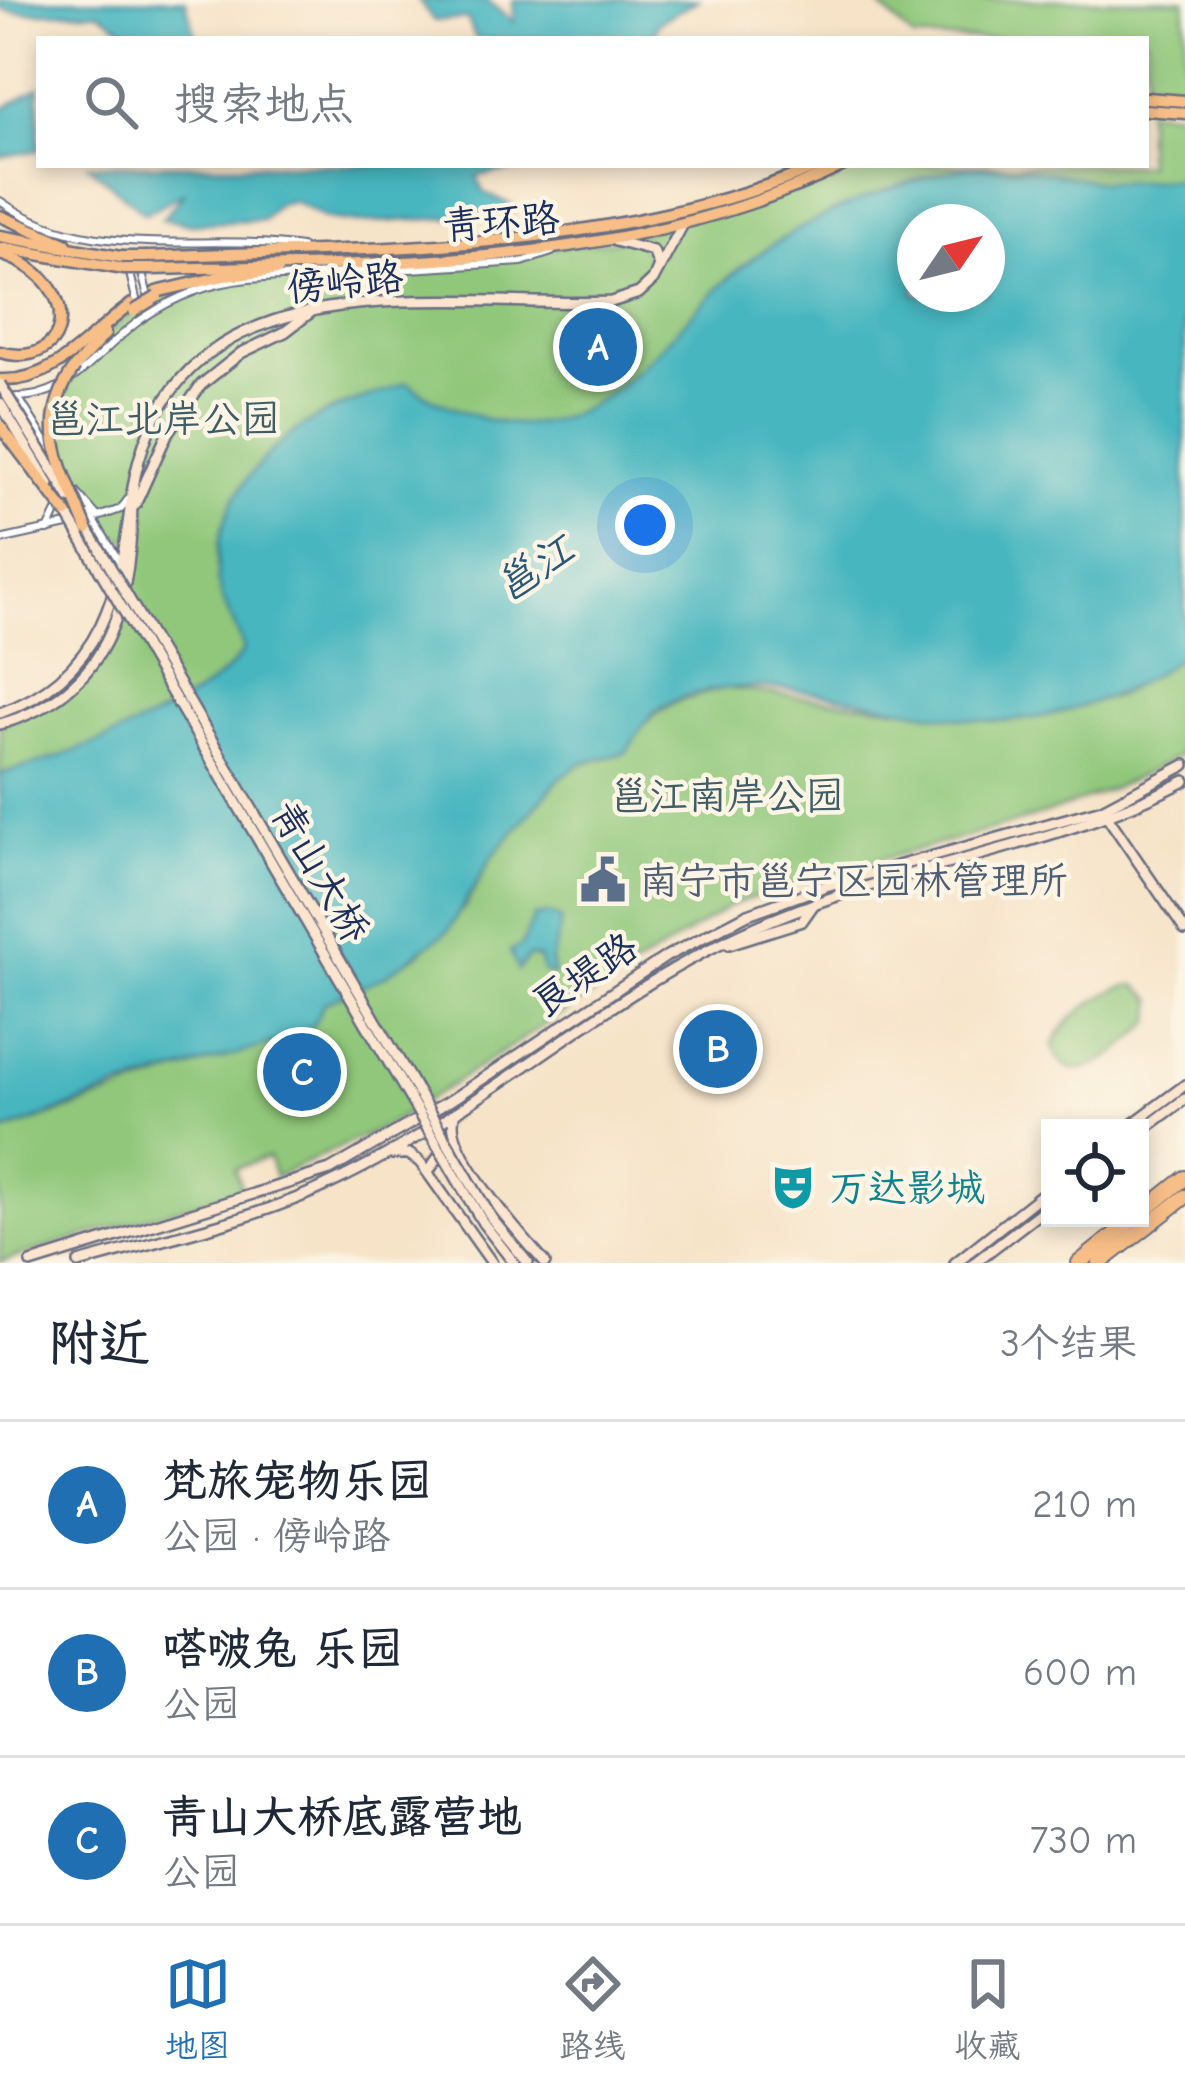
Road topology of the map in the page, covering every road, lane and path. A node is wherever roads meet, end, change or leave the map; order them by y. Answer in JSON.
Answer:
{"nodes":[{"id":1,"x":1149,"y":98,"type":"edge"},
{"id":2,"x":1185,"y":100,"type":"edge"},
{"id":3,"x":1149,"y":110,"type":"edge"},
{"id":4,"x":1185,"y":113,"type":"edge"},
{"id":5,"x":811,"y":168,"type":"edge"},
{"id":6,"x":835,"y":168,"type":"edge"},
{"id":7,"x":0,"y":201,"type":"edge"},
{"id":8,"x":0,"y":216,"type":"edge"},
{"id":9,"x":690,"y":219,"type":"junction"},
{"id":10,"x":0,"y":236,"type":"edge"},
{"id":11,"x":115,"y":240,"type":"junction"},
{"id":12,"x":615,"y":241,"type":"junction"},
{"id":13,"x":147,"y":242,"type":"junction"},
{"id":14,"x":566,"y":248,"type":"junction"},
{"id":15,"x":316,"y":249,"type":"junction"},
{"id":16,"x":0,"y":251,"type":"edge"},
{"id":17,"x":104,"y":256,"type":"junction"},
{"id":18,"x":382,"y":259,"type":"junction"},
{"id":19,"x":122,"y":263,"type":"junction"},
{"id":20,"x":148,"y":263,"type":"junction"},
{"id":21,"x":653,"y":280,"type":"junction"},
{"id":22,"x":158,"y":299,"type":"junction"},
{"id":23,"x":322,"y":306,"type":"junction"},
{"id":24,"x":134,"y":313,"type":"junction"},
{"id":25,"x":0,"y":352,"type":"edge"},
{"id":26,"x":0,"y":382,"type":"edge"},
{"id":27,"x":18,"y":398,"type":"junction"},
{"id":28,"x":0,"y":403,"type":"edge"},
{"id":29,"x":0,"y":426,"type":"edge"},
{"id":30,"x":131,"y":493,"type":"junction"},
{"id":31,"x":65,"y":515,"type":"junction"},
{"id":32,"x":92,"y":521,"type":"junction"},
{"id":33,"x":43,"y":534,"type":"junction"},
{"id":34,"x":0,"y":540,"type":"edge"},
{"id":35,"x":132,"y":541,"type":"junction"},
{"id":36,"x":96,"y":554,"type":"junction"},
{"id":37,"x":123,"y":567,"type":"junction"},
{"id":38,"x":113,"y":600,"type":"junction"},
{"id":39,"x":0,"y":713,"type":"edge"},
{"id":40,"x":0,"y":724,"type":"edge"},
{"id":41,"x":1185,"y":765,"type":"edge"},
{"id":42,"x":1185,"y":781,"type":"edge"},
{"id":43,"x":1109,"y":819,"type":"junction"},
{"id":44,"x":1185,"y":930,"type":"edge"},
{"id":45,"x":491,"y":1080,"type":"junction"},
{"id":46,"x":1185,"y":1085,"type":"edge"},
{"id":47,"x":1185,"y":1099,"type":"edge"},
{"id":48,"x":458,"y":1108,"type":"junction"},
{"id":49,"x":1139,"y":1119,"type":"edge"},
{"id":50,"x":1149,"y":1125,"type":"edge"},
{"id":51,"x":386,"y":1154,"type":"junction"},
{"id":52,"x":464,"y":1155,"type":"junction"},
{"id":53,"x":428,"y":1172,"type":"junction"},
{"id":54,"x":1185,"y":1178,"type":"edge"},
{"id":55,"x":1041,"y":1195,"type":"edge"},
{"id":56,"x":1185,"y":1197,"type":"edge"},
{"id":57,"x":1149,"y":1207,"type":"edge"},
{"id":58,"x":1041,"y":1211,"type":"edge"},
{"id":59,"x":488,"y":1221,"type":"junction"},
{"id":60,"x":1124,"y":1227,"type":"edge"},
{"id":61,"x":31,"y":1263,"type":"edge"},
{"id":62,"x":79,"y":1263,"type":"edge"},
{"id":63,"x":492,"y":1263,"type":"edge"},
{"id":64,"x":514,"y":1263,"type":"edge"},
{"id":65,"x":528,"y":1263,"type":"edge"},
{"id":66,"x":545,"y":1263,"type":"edge"},
{"id":67,"x":955,"y":1263,"type":"edge"},
{"id":68,"x":974,"y":1263,"type":"edge"},
{"id":69,"x":1078,"y":1263,"type":"edge"},
{"id":70,"x":1100,"y":1263,"type":"edge"}],
"edges":[{"from":1,"to":2,"type":"main road"},
{"from":3,"to":4,"type":"main road"},
{"from":5,"to":15,"type":"main road","name":"青环路"},
{"from":6,"to":9,"type":"main road","name":"青环路"},
{"from":7,"to":11,"type":"street"},
{"from":8,"to":17,"type":"main road"},
{"from":9,"to":12,"type":"main road","name":"青环路"},
{"from":9,"to":21,"type":"main road"},
{"from":10,"to":17,"type":"main road"},
{"from":11,"to":13,"type":"street"},
{"from":11,"to":24,"type":"street"},
{"from":12,"to":14,"type":"main road","name":"青环路"},
{"from":12,"to":21,"type":"main road"},
{"from":13,"to":15,"type":"street"},
{"from":13,"to":22,"type":"street"},
{"from":14,"to":18,"type":"main road","name":"青环路"},
{"from":14,"to":22,"type":"street"},
{"from":15,"to":20,"type":"main road","name":"青环路"},
{"from":16,"to":19,"type":"main road"},
{"from":16,"to":25,"type":"main road"},
{"from":17,"to":19,"type":"main road"},
{"from":18,"to":20,"type":"main road","name":"青环路"},
{"from":18,"to":22,"type":"main road"},
{"from":19,"to":20,"type":"main road","bridge":true},
{"from":21,"to":23,"type":"main road","name":"傍岭路"},
{"from":22,"to":24,"type":"main road","bridge":true},
{"from":22,"to":24,"type":"street"},
{"from":23,"to":30,"type":"main road","name":"傍岭路"},
{"from":23,"to":35,"type":"main road"},
{"from":24,"to":26,"type":"main road"},
{"from":24,"to":27,"type":"street"},
{"from":24,"to":32,"type":"main road","bridge":true},
{"from":26,"to":32,"type":"main road","bridge":true},
{"from":27,"to":28,"type":"street"},
{"from":27,"to":32,"type":"street"},
{"from":28,"to":31,"type":"main road","bridge":true},
{"from":29,"to":31,"type":"main road","bridge":true},
{"from":30,"to":32,"type":"street"},
{"from":30,"to":35,"type":"main road","name":"傍岭路"},
{"from":30,"to":37,"type":"main road","name":"傍岭路"},
{"from":31,"to":32,"type":"street"},
{"from":31,"to":33,"type":"street"},
{"from":31,"to":33,"type":"street"},
{"from":31,"to":36,"type":"main road","bridge":true},
{"from":31,"to":38,"type":"street"},
{"from":32,"to":36,"type":"main road","bridge":true},
{"from":32,"to":37,"type":"street"},
{"from":33,"to":34,"type":"street"},
{"from":35,"to":40,"type":"main road","name":"傍岭路"},
{"from":36,"to":59,"type":"main road","name":"青山大桥","bridge":true},
{"from":37,"to":38,"type":"main road","name":"傍岭路"},
{"from":38,"to":39,"type":"main road","name":"傍岭路"},
{"from":41,"to":45,"type":"main road","name":"良堤路"},
{"from":42,"to":43,"type":"main road","name":"良堤路"},
{"from":43,"to":44,"type":"main road"},
{"from":43,"to":45,"type":"main road","name":"良堤路"},
{"from":45,"to":48,"type":"main road","name":"良堤路"},
{"from":45,"to":61,"type":"main road","name":"良堤路"},
{"from":46,"to":49,"type":"main road"},
{"from":47,"to":50,"type":"main road"},
{"from":48,"to":51,"type":"main road","name":"良堤路"},
{"from":48,"to":52,"type":"main road"},
{"from":51,"to":53,"type":"main road"},
{"from":51,"to":62,"type":"main road","name":"良堤路"},
{"from":52,"to":53,"type":"main road"},
{"from":52,"to":66,"type":"main road"},
{"from":53,"to":63,"type":"main road"},
{"from":54,"to":57,"type":"highway"},
{"from":55,"to":67,"type":"main road"},
{"from":56,"to":70,"type":"highway"},
{"from":58,"to":68,"type":"main road"},
{"from":59,"to":64,"type":"main road"},
{"from":59,"to":65,"type":"main road"},
{"from":60,"to":69,"type":"highway"}]}
